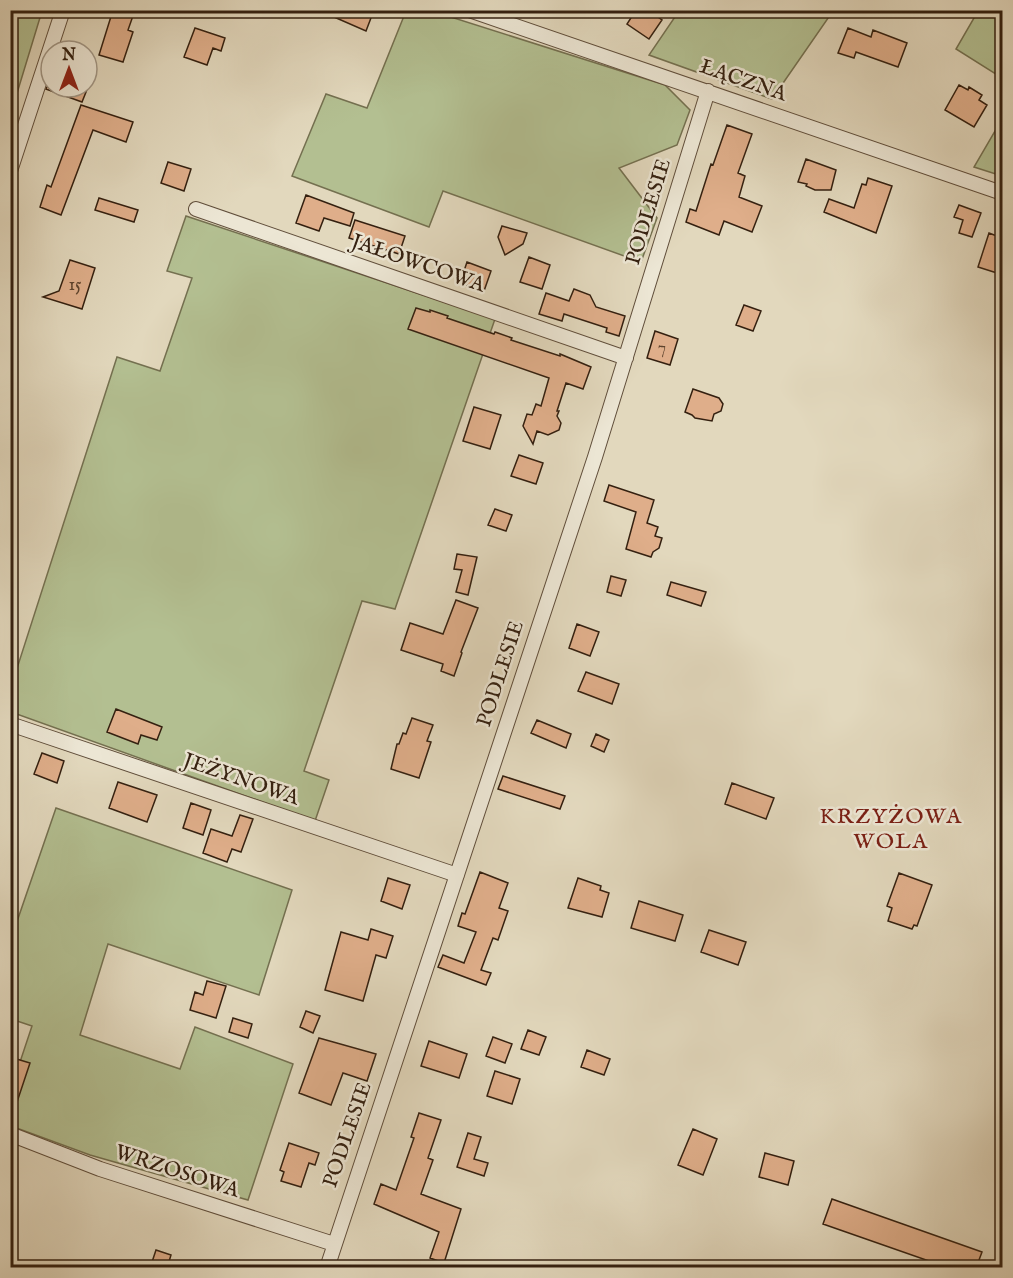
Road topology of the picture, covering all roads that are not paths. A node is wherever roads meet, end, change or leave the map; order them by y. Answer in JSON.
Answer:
{"nodes":[{"id":1,"x":63,"y":10,"type":"edge"},
{"id":2,"x":469,"y":10,"type":"edge"},
{"id":3,"x":708,"y":92,"type":"junction"},
{"id":4,"x":10,"y":171,"type":"edge"},
{"id":5,"x":1002,"y":193,"type":"edge"},
{"id":6,"x":196,"y":209,"type":"dead end"},
{"id":7,"x":626,"y":358,"type":"junction"},
{"id":8,"x":10,"y":724,"type":"edge"},
{"id":9,"x":457,"y":875,"type":"junction"},
{"id":10,"x":10,"y":1134,"type":"edge"},
{"id":11,"x":334,"y":1244,"type":"junction"},
{"id":12,"x":327,"y":1268,"type":"edge"}],
"edges":[{"from":1,"to":4,"type":"street"},
{"from":2,"to":3,"type":"street","name":"ŁĄCZNA"},
{"from":3,"to":5,"type":"street","name":"ŁĄCZNA"},
{"from":3,"to":7,"type":"street","name":"PODLESIE"},
{"from":6,"to":7,"type":"street","name":"JAŁOWCOWA"},
{"from":7,"to":9,"type":"street","name":"PODLESIE"},
{"from":8,"to":9,"type":"street","name":"JEŻYNOWA"},
{"from":9,"to":11,"type":"street","name":"PODLESIE"},
{"from":10,"to":11,"type":"street","name":"WRZOSOWA"},
{"from":11,"to":12,"type":"street","name":"PODLESIE"}]}
